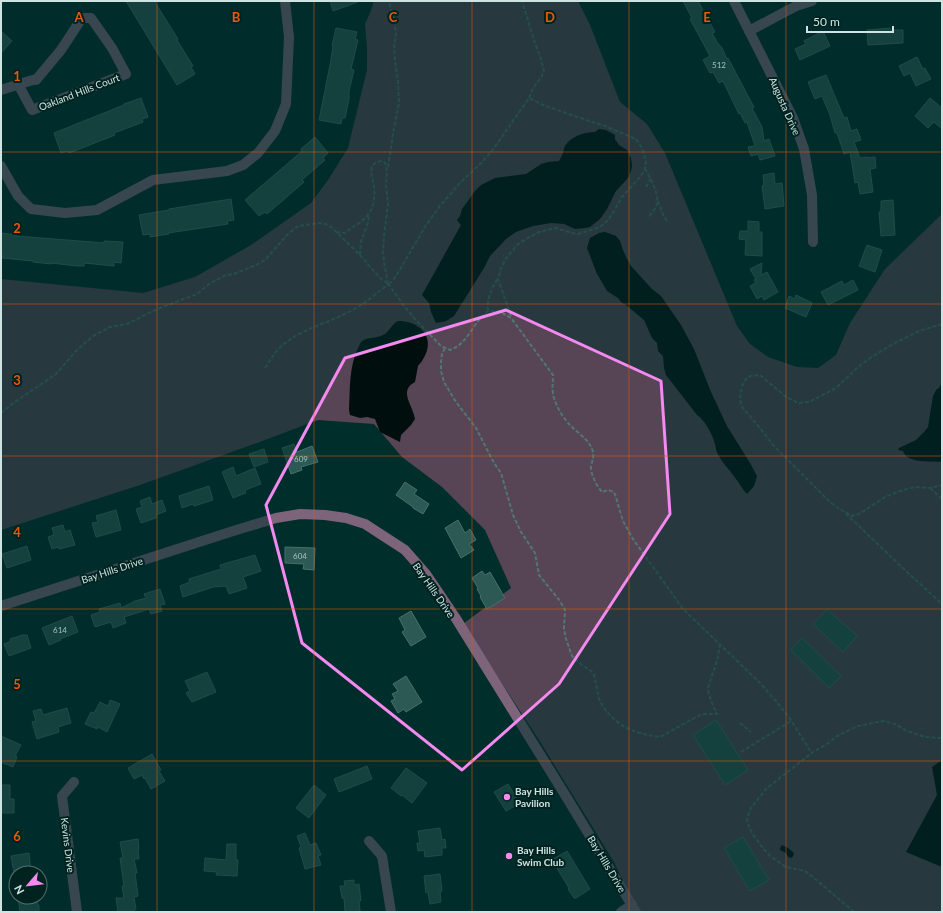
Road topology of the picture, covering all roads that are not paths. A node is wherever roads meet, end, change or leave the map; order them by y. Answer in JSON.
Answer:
{"nodes":[{"id":1,"x":285,"y":1,"type":"edge"},
{"id":2,"x":734,"y":1,"type":"edge"},
{"id":3,"x":812,"y":1,"type":"edge"},
{"id":4,"x":749,"y":31,"type":"junction"},
{"id":5,"x":18,"y":84,"type":"junction"},
{"id":6,"x":1,"y":90,"type":"edge"},
{"id":7,"x":1,"y":166,"type":"edge"},
{"id":8,"x":813,"y":242,"type":"dead end"},
{"id":9,"x":1,"y":606,"type":"edge"},
{"id":10,"x":74,"y":782,"type":"dead end"},
{"id":11,"x":369,"y":841,"type":"dead end"},
{"id":12,"x":634,"y":909,"type":"edge"},
{"id":13,"x":77,"y":912,"type":"edge"},
{"id":14,"x":391,"y":912,"type":"edge"},
{"id":15,"x":621,"y":912,"type":"edge"}],
"edges":[{"from":1,"to":7,"type":"street"},
{"from":2,"to":4,"type":"street","name":"Augusta Drive"},
{"from":3,"to":4,"type":"street"},
{"from":4,"to":8,"type":"street","name":"Augusta Drive"},
{"from":5,"to":5,"type":"street","name":"Oakland Hills Court"},
{"from":5,"to":6,"type":"street","name":"Oakland Hills Court"},
{"from":9,"to":12,"type":"street","name":"Bay Hills Drive"},
{"from":10,"to":13,"type":"street","name":"Kevins Drive"},
{"from":11,"to":14,"type":"street"},
{"from":12,"to":15,"type":"street"}]}
